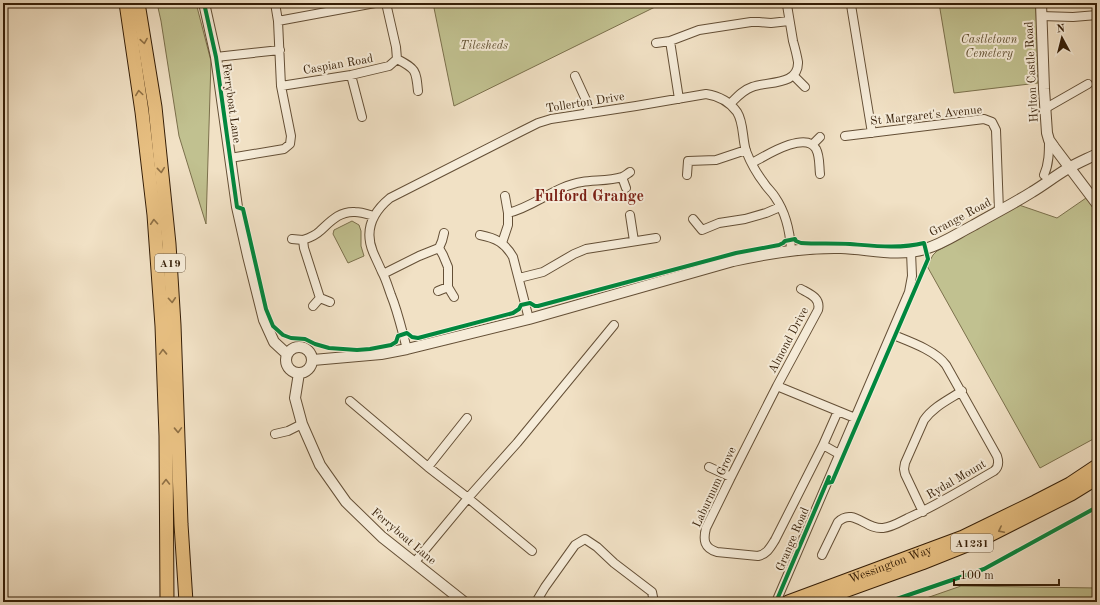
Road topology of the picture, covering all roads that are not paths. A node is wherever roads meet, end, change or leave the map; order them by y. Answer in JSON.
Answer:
{"nodes":[{"id":1,"x":126,"y":3,"type":"edge"},
{"id":2,"x":138,"y":3,"type":"edge"},
{"id":3,"x":204,"y":3,"type":"edge"},
{"id":4,"x":275,"y":3,"type":"edge"},
{"id":5,"x":374,"y":3,"type":"edge"},
{"id":6,"x":386,"y":3,"type":"edge"},
{"id":7,"x":1041,"y":3,"type":"edge"},
{"id":8,"x":787,"y":5,"type":"dead end"},
{"id":9,"x":851,"y":5,"type":"dead end"},
{"id":10,"x":1041,"y":16,"type":"junction"},
{"id":11,"x":1096,"y":16,"type":"edge"},
{"id":12,"x":278,"y":21,"type":"junction"},
{"id":13,"x":789,"y":21,"type":"junction"},
{"id":14,"x":670,"y":41,"type":"junction"},
{"id":15,"x":656,"y":43,"type":"dead end"},
{"id":16,"x":280,"y":50,"type":"junction"},
{"id":17,"x":216,"y":57,"type":"junction"},
{"id":18,"x":397,"y":59,"type":"junction"},
{"id":19,"x":351,"y":75,"type":"junction"},
{"id":20,"x":575,"y":76,"type":"dead end"},
{"id":21,"x":794,"y":76,"type":"junction"},
{"id":22,"x":1088,"y":84,"type":"dead end"},
{"id":23,"x":281,"y":86,"type":"junction"},
{"id":24,"x":805,"y":86,"type":"dead end"},
{"id":25,"x":418,"y":91,"type":"dead end"},
{"id":26,"x":679,"y":99,"type":"junction"},
{"id":27,"x":730,"y":104,"type":"junction"},
{"id":28,"x":1046,"y":108,"type":"junction"},
{"id":29,"x":589,"y":113,"type":"junction"},
{"id":30,"x":362,"y":117,"type":"dead end"},
{"id":31,"x":872,"y":133,"type":"junction"},
{"id":32,"x":845,"y":136,"type":"dead end"},
{"id":33,"x":820,"y":137,"type":"dead end"},
{"id":34,"x":1049,"y":140,"type":"junction"},
{"id":35,"x":813,"y":144,"type":"junction"},
{"id":36,"x":746,"y":150,"type":"junction"},
{"id":37,"x":1097,"y":154,"type":"edge"},
{"id":38,"x":230,"y":158,"type":"junction"},
{"id":39,"x":752,"y":163,"type":"junction"},
{"id":40,"x":1069,"y":168,"type":"junction"},
{"id":41,"x":630,"y":172,"type":"dead end"},
{"id":42,"x":820,"y":174,"type":"dead end"},
{"id":43,"x":687,"y":175,"type":"dead end"},
{"id":44,"x":1044,"y":175,"type":"dead end"},
{"id":45,"x":622,"y":177,"type":"junction"},
{"id":46,"x":626,"y":188,"type":"dead end"},
{"id":47,"x":505,"y":196,"type":"dead end"},
{"id":48,"x":1097,"y":204,"type":"edge"},
{"id":49,"x":780,"y":207,"type":"junction"},
{"id":50,"x":999,"y":211,"type":"junction"},
{"id":51,"x":508,"y":213,"type":"junction"},
{"id":52,"x":630,"y":215,"type":"dead end"},
{"id":53,"x":374,"y":216,"type":"junction"},
{"id":54,"x":693,"y":218,"type":"dead end"},
{"id":55,"x":444,"y":233,"type":"dead end"},
{"id":56,"x":480,"y":235,"type":"dead end"},
{"id":57,"x":656,"y":238,"type":"dead end"},
{"id":58,"x":292,"y":239,"type":"dead end"},
{"id":59,"x":303,"y":240,"type":"junction"},
{"id":60,"x":634,"y":242,"type":"junction"},
{"id":61,"x":502,"y":243,"type":"junction"},
{"id":62,"x":439,"y":248,"type":"junction"},
{"id":63,"x":791,"y":250,"type":"junction"},
{"id":64,"x":911,"y":252,"type":"junction"},
{"id":65,"x":383,"y":274,"type":"junction"},
{"id":66,"x":519,"y":278,"type":"junction"},
{"id":67,"x":448,"y":287,"type":"junction"},
{"id":68,"x":801,"y":289,"type":"dead end"},
{"id":69,"x":438,"y":291,"type":"dead end"},
{"id":70,"x":454,"y":297,"type":"dead end"},
{"id":71,"x":320,"y":298,"type":"junction"},
{"id":72,"x":330,"y":302,"type":"dead end"},
{"id":73,"x":313,"y":306,"type":"dead end"},
{"id":74,"x":529,"y":319,"type":"junction"},
{"id":75,"x":614,"y":325,"type":"dead end"},
{"id":76,"x":891,"y":334,"type":"junction"},
{"id":77,"x":407,"y":349,"type":"junction"},
{"id":78,"x":287,"y":354,"type":"junction"},
{"id":79,"x":313,"y":360,"type":"junction"},
{"id":80,"x":299,"y":373,"type":"junction"},
{"id":81,"x":777,"y":386,"type":"junction"},
{"id":82,"x":962,"y":391,"type":"junction"},
{"id":83,"x":350,"y":401,"type":"dead end"},
{"id":84,"x":838,"y":411,"type":"junction"},
{"id":85,"x":467,"y":418,"type":"dead end"},
{"id":86,"x":855,"y":418,"type":"junction"},
{"id":87,"x":302,"y":424,"type":"junction"},
{"id":88,"x":276,"y":434,"type":"dead end"},
{"id":89,"x":823,"y":445,"type":"junction"},
{"id":90,"x":839,"y":454,"type":"junction"},
{"id":91,"x":1097,"y":466,"type":"edge"},
{"id":92,"x":428,"y":467,"type":"junction"},
{"id":93,"x":709,"y":467,"type":"dead end"},
{"id":94,"x":730,"y":477,"type":"junction"},
{"id":95,"x":1097,"y":478,"type":"edge"},
{"id":96,"x":468,"y":498,"type":"junction"},
{"id":97,"x":923,"y":512,"type":"junction"},
{"id":98,"x":167,"y":521,"type":"junction"},
{"id":99,"x":181,"y":524,"type":"junction"},
{"id":100,"x":532,"y":551,"type":"dead end"},
{"id":101,"x":822,"y":555,"type":"dead end"},
{"id":102,"x":414,"y":563,"type":"junction"},
{"id":103,"x":841,"y":587,"type":"junction"},
{"id":104,"x":161,"y":602,"type":"edge"},
{"id":105,"x":167,"y":602,"type":"edge"},
{"id":106,"x":180,"y":602,"type":"edge"},
{"id":107,"x":186,"y":602,"type":"edge"},
{"id":108,"x":464,"y":602,"type":"edge"},
{"id":109,"x":536,"y":602,"type":"edge"},
{"id":110,"x":654,"y":602,"type":"edge"},
{"id":111,"x":776,"y":602,"type":"edge"},
{"id":112,"x":788,"y":602,"type":"edge"},
{"id":113,"x":814,"y":602,"type":"edge"}],
"edges":[{"from":98,"to":1,"type":"highway","number":"A19","one_way":true},
{"from":2,"to":99,"type":"highway","number":"A19","one_way":true},
{"from":3,"to":17,"type":"street","name":"Ferryboat Lane"},
{"from":4,"to":12,"type":"street"},
{"from":5,"to":12,"type":"street"},
{"from":6,"to":18,"type":"street"},
{"from":7,"to":10,"type":"street","name":"Hylton Castle Road"},
{"from":8,"to":13,"type":"street"},
{"from":9,"to":31,"type":"street"},
{"from":10,"to":11,"type":"street"},
{"from":10,"to":28,"type":"street","name":"Hylton Castle Road"},
{"from":12,"to":16,"type":"street"},
{"from":13,"to":14,"type":"street"},
{"from":13,"to":21,"type":"street"},
{"from":14,"to":15,"type":"street"},
{"from":14,"to":26,"type":"street"},
{"from":16,"to":17,"type":"street"},
{"from":16,"to":23,"type":"street"},
{"from":17,"to":38,"type":"street","name":"Ferryboat Lane"},
{"from":18,"to":19,"type":"street","name":"Caspian Road"},
{"from":18,"to":25,"type":"street"},
{"from":19,"to":23,"type":"street","name":"Caspian Road"},
{"from":19,"to":30,"type":"street"},
{"from":20,"to":29,"type":"street"},
{"from":21,"to":24,"type":"street"},
{"from":21,"to":27,"type":"street"},
{"from":22,"to":28,"type":"street"},
{"from":23,"to":38,"type":"street"},
{"from":26,"to":27,"type":"street","name":"Tollerton Drive"},
{"from":26,"to":29,"type":"street","name":"Tollerton Drive"},
{"from":27,"to":36,"type":"street","name":"Tollerton Drive"},
{"from":28,"to":34,"type":"street","name":"Hylton Castle Road"},
{"from":29,"to":53,"type":"street","name":"Tollerton Drive"},
{"from":31,"to":32,"type":"street","name":"St Margaret's Avenue"},
{"from":31,"to":50,"type":"street","name":"St Margaret's Avenue"},
{"from":33,"to":35,"type":"street"},
{"from":34,"to":40,"type":"street","name":"Hylton Castle Road"},
{"from":34,"to":44,"type":"street","name":"Hylton Castle Road"},
{"from":35,"to":39,"type":"street"},
{"from":35,"to":42,"type":"street"},
{"from":36,"to":39,"type":"street","name":"Tollerton Drive"},
{"from":36,"to":43,"type":"street"},
{"from":37,"to":40,"type":"street","name":"Grange Road"},
{"from":38,"to":78,"type":"street","name":"Ferryboat Lane"},
{"from":39,"to":49,"type":"street","name":"Tollerton Drive"},
{"from":40,"to":48,"type":"street","name":"Hylton Castle Road"},
{"from":40,"to":50,"type":"street","name":"Grange Road"},
{"from":41,"to":45,"type":"street"},
{"from":45,"to":46,"type":"street"},
{"from":45,"to":51,"type":"street"},
{"from":47,"to":51,"type":"street"},
{"from":49,"to":54,"type":"street"},
{"from":49,"to":63,"type":"street","name":"Tollerton Drive"},
{"from":50,"to":64,"type":"street","name":"Grange Road"},
{"from":51,"to":61,"type":"street"},
{"from":52,"to":60,"type":"street"},
{"from":53,"to":59,"type":"street"},
{"from":53,"to":65,"type":"street","name":"Tollerton Drive"},
{"from":55,"to":62,"type":"street"},
{"from":56,"to":61,"type":"street"},
{"from":57,"to":60,"type":"street"},
{"from":58,"to":59,"type":"street"},
{"from":59,"to":71,"type":"street"},
{"from":60,"to":66,"type":"street"},
{"from":61,"to":66,"type":"street"},
{"from":62,"to":65,"type":"street"},
{"from":62,"to":67,"type":"street"},
{"from":63,"to":64,"type":"street"},
{"from":63,"to":74,"type":"street"},
{"from":64,"to":76,"type":"street","name":"Grange Road"},
{"from":65,"to":77,"type":"street","name":"Tollerton Drive"},
{"from":66,"to":74,"type":"street"},
{"from":67,"to":69,"type":"street"},
{"from":67,"to":70,"type":"street"},
{"from":68,"to":81,"type":"street","name":"Almond Drive"},
{"from":71,"to":72,"type":"street"},
{"from":71,"to":73,"type":"street"},
{"from":74,"to":77,"type":"street"},
{"from":75,"to":96,"type":"street"},
{"from":76,"to":82,"type":"street","name":"Rydal Mount"},
{"from":76,"to":86,"type":"street","name":"Grange Road"},
{"from":77,"to":79,"type":"street"},
{"from":78,"to":79,"type":"street"},
{"from":78,"to":80,"type":"street"},
{"from":79,"to":80,"type":"street"},
{"from":80,"to":87,"type":"street","name":"Ferryboat Lane"},
{"from":81,"to":84,"type":"street"},
{"from":81,"to":94,"type":"street","name":"Laburnum Grove"},
{"from":82,"to":97,"type":"street"},
{"from":82,"to":97,"type":"street","name":"Rydal Mount"},
{"from":83,"to":92,"type":"street"},
{"from":84,"to":86,"type":"street"},
{"from":84,"to":89,"type":"street","name":"Laburnum Grove"},
{"from":85,"to":92,"type":"street"},
{"from":86,"to":90,"type":"street","name":"Grange Road"},
{"from":87,"to":88,"type":"street"},
{"from":87,"to":102,"type":"street","name":"Ferryboat Lane"},
{"from":89,"to":90,"type":"street"},
{"from":89,"to":94,"type":"street","name":"Laburnum Grove"},
{"from":90,"to":111,"type":"street","name":"Grange Road"},
{"from":91,"to":103,"type":"highway","name":"Wessington Way","number":"A1231"},
{"from":92,"to":96,"type":"street"},
{"from":93,"to":94,"type":"street"},
{"from":95,"to":103,"type":"highway","name":"Wessington Way","number":"A1231","one_way":true},
{"from":96,"to":100,"type":"street"},
{"from":96,"to":102,"type":"street"},
{"from":97,"to":101,"type":"street","name":"Rydal Mount"},
{"from":98,"to":104,"type":"highway","number":"A19"},
{"from":98,"to":105,"type":"highway","number":"A19"},
{"from":99,"to":106,"type":"highway","number":"A19"},
{"from":99,"to":107,"type":"highway"},
{"from":102,"to":108,"type":"street","name":"Ferryboat Lane"},
{"from":103,"to":112,"type":"highway","name":"Wessington Way","number":"A1231"},
{"from":103,"to":113,"type":"highway","name":"Wessington Way","number":"A1231"},
{"from":109,"to":110,"type":"street"}]}
